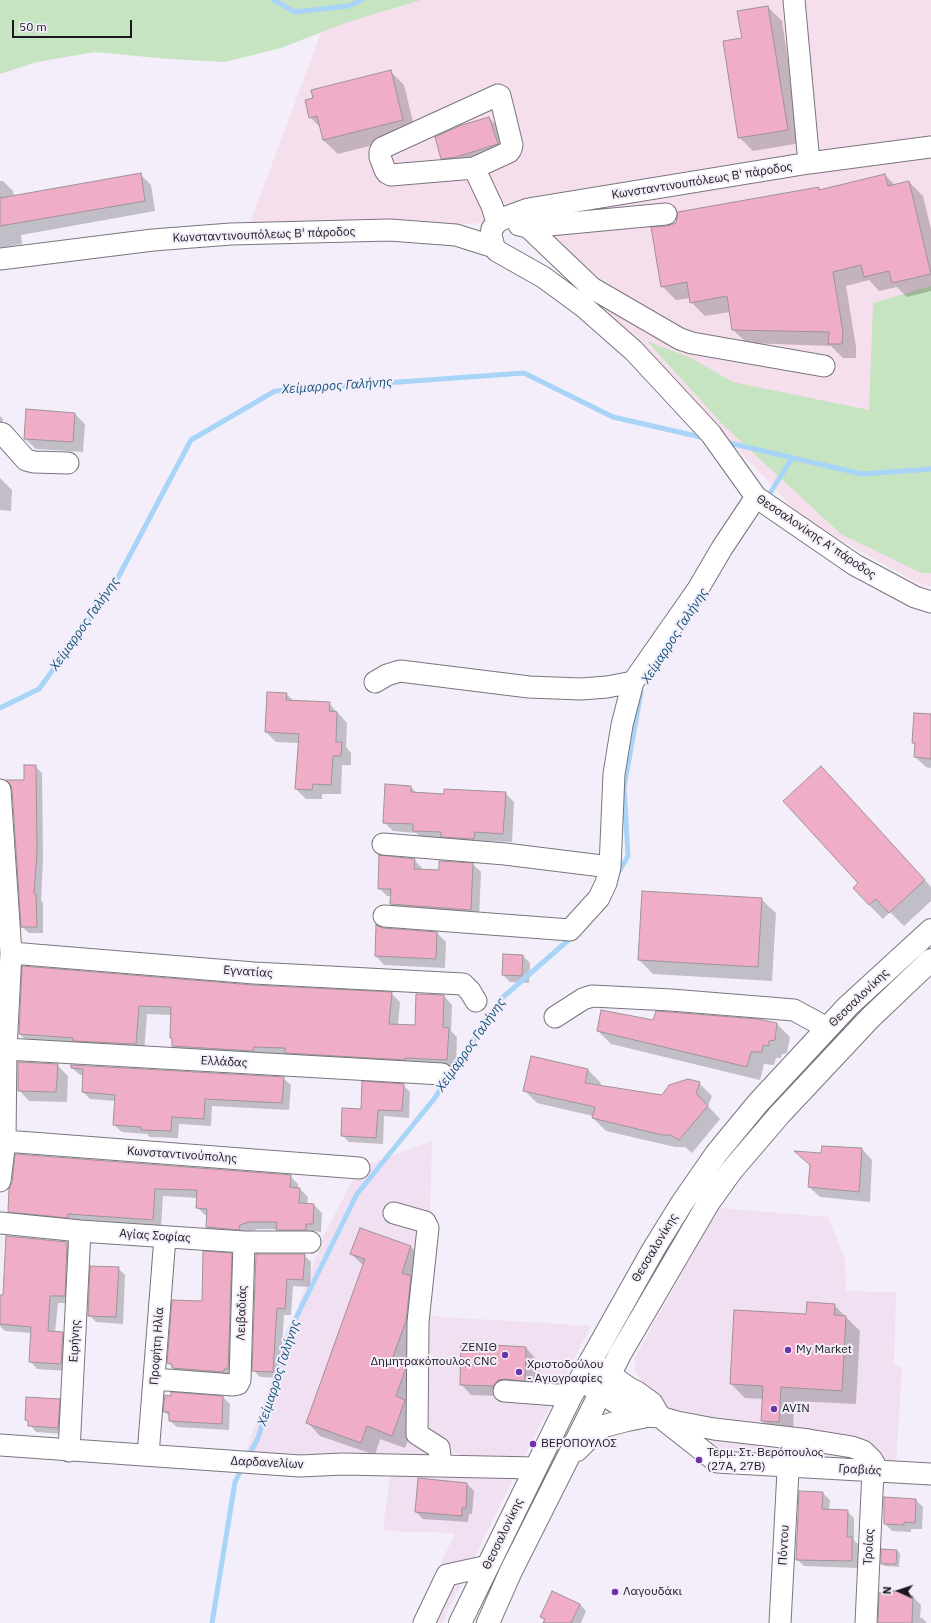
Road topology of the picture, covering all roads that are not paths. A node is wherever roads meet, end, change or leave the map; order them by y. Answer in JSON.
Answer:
{"nodes":[{"id":1,"x":794,"y":0,"type":"edge"},
{"id":2,"x":931,"y":147,"type":"edge"},
{"id":3,"x":809,"y":163,"type":"junction"},
{"id":4,"x":474,"y":168,"type":"junction"},
{"id":5,"x":666,"y":214,"type":"dead end"},
{"id":6,"x":528,"y":227,"type":"junction"},
{"id":7,"x":494,"y":237,"type":"junction"},
{"id":8,"x":0,"y":259,"type":"edge"},
{"id":9,"x":824,"y":366,"type":"dead end"},
{"id":10,"x":0,"y":433,"type":"edge"},
{"id":11,"x":68,"y":463,"type":"dead end"},
{"id":12,"x":756,"y":497,"type":"junction"},
{"id":13,"x":931,"y":602,"type":"edge"},
{"id":14,"x":375,"y":682,"type":"dead end"},
{"id":15,"x":633,"y":682,"type":"junction"},
{"id":16,"x":0,"y":790,"type":"edge"},
{"id":17,"x":383,"y":844,"type":"dead end"},
{"id":18,"x":610,"y":867,"type":"junction"},
{"id":19,"x":4,"y":891,"type":"edge"},
{"id":20,"x":384,"y":916,"type":"dead end"},
{"id":21,"x":931,"y":930,"type":"edge"},
{"id":22,"x":11,"y":953,"type":"junction"},
{"id":23,"x":931,"y":960,"type":"edge"},
{"id":24,"x":476,"y":1001,"type":"dead end"},
{"id":25,"x":555,"y":1017,"type":"dead end"},
{"id":26,"x":827,"y":1028,"type":"junction"},
{"id":27,"x":6,"y":1049,"type":"junction"},
{"id":28,"x":442,"y":1074,"type":"dead end"},
{"id":29,"x":5,"y":1141,"type":"junction"},
{"id":30,"x":359,"y":1168,"type":"dead end"},
{"id":31,"x":0,"y":1181,"type":"edge"},
{"id":32,"x":394,"y":1213,"type":"dead end"},
{"id":33,"x":0,"y":1223,"type":"edge"},
{"id":34,"x":80,"y":1231,"type":"junction"},
{"id":35,"x":165,"y":1237,"type":"junction"},
{"id":36,"x":244,"y":1242,"type":"junction"},
{"id":37,"x":310,"y":1242,"type":"dead end"},
{"id":38,"x":154,"y":1379,"type":"junction"},
{"id":39,"x":580,"y":1379,"type":"junction"},
{"id":40,"x":605,"y":1383,"type":"junction"},
{"id":41,"x":504,"y":1390,"type":"dead end"},
{"id":42,"x":654,"y":1417,"type":"junction"},
{"id":43,"x":789,"y":1438,"type":"junction"},
{"id":44,"x":0,"y":1446,"type":"edge"},
{"id":45,"x":69,"y":1451,"type":"junction"},
{"id":46,"x":148,"y":1455,"type":"junction"},
{"id":47,"x":566,"y":1462,"type":"junction"},
{"id":48,"x":441,"y":1466,"type":"junction"},
{"id":49,"x":788,"y":1466,"type":"junction"},
{"id":50,"x":535,"y":1468,"type":"junction"},
{"id":51,"x":876,"y":1471,"type":"junction"},
{"id":52,"x":931,"y":1474,"type":"edge"},
{"id":53,"x":488,"y":1566,"type":"junction"},
{"id":54,"x":424,"y":1623,"type":"edge"},
{"id":55,"x":460,"y":1623,"type":"edge"},
{"id":56,"x":488,"y":1623,"type":"edge"},
{"id":57,"x":780,"y":1623,"type":"edge"},
{"id":58,"x":866,"y":1623,"type":"edge"}],
"edges":[{"from":1,"to":3,"type":"street"},
{"from":2,"to":3,"type":"street","name":"Κωνσταντινουπόλεως Β' πάροδος"},
{"from":3,"to":7,"type":"street","name":"Κωνσταντινουπόλεως Β' πάροδος"},
{"from":4,"to":4,"type":"street"},
{"from":4,"to":7,"type":"street"},
{"from":5,"to":6,"type":"street"},
{"from":6,"to":7,"type":"street"},
{"from":6,"to":9,"type":"street"},
{"from":7,"to":8,"type":"street","name":"Κωνσταντινουπόλεως Β' πάροδος"},
{"from":7,"to":12,"type":"street","name":"Θεσσαλονίκης Α' πάροδος"},
{"from":10,"to":11,"type":"street"},
{"from":12,"to":13,"type":"street","name":"Θεσσαλονίκης Α' πάροδος"},
{"from":12,"to":15,"type":"street"},
{"from":14,"to":15,"type":"street"},
{"from":15,"to":18,"type":"street"},
{"from":16,"to":19,"type":"street"},
{"from":17,"to":18,"type":"street"},
{"from":18,"to":20,"type":"street"},
{"from":19,"to":22,"type":"street"},
{"from":21,"to":26,"type":"main road","name":"Θεσσαλονίκης"},
{"from":22,"to":24,"type":"street","name":"Εγνατίας"},
{"from":22,"to":27,"type":"street"},
{"from":23,"to":40,"type":"main road","name":"Θεσσαλονίκης"},
{"from":25,"to":26,"type":"street"},
{"from":26,"to":39,"type":"main road","name":"Θεσσαλονίκης"},
{"from":27,"to":28,"type":"street","name":"Ελλάδας"},
{"from":27,"to":29,"type":"street"},
{"from":29,"to":30,"type":"street","name":"Κωνσταντινούπολης"},
{"from":29,"to":31,"type":"street"},
{"from":32,"to":48,"type":"street"},
{"from":33,"to":34,"type":"street","name":"Αγίας Σοφίας"},
{"from":34,"to":35,"type":"street","name":"Αγίας Σοφίας"},
{"from":34,"to":45,"type":"street","name":"Ειρήνης"},
{"from":35,"to":36,"type":"street","name":"Αγίας Σοφίας"},
{"from":35,"to":38,"type":"street","name":"Προφήτη Ηλία"},
{"from":36,"to":37,"type":"street","name":"Αγίας Σοφίας"},
{"from":36,"to":38,"type":"street","name":"Λειβαδιάς"},
{"from":38,"to":46,"type":"street","name":"Προφήτη Ηλία"},
{"from":39,"to":40,"type":"street","name":"Γραβιάς"},
{"from":39,"to":41,"type":"street"},
{"from":39,"to":50,"type":"main road","name":"Θεσσαλονίκης"},
{"from":40,"to":42,"type":"street","name":"Γραβιάς"},
{"from":40,"to":47,"type":"main road","name":"Θεσσαλονίκης"},
{"from":42,"to":43,"type":"street"},
{"from":42,"to":47,"type":"main road"},
{"from":42,"to":49,"type":"street","name":"Γραβιάς"},
{"from":43,"to":49,"type":"street","name":"Πόντου"},
{"from":43,"to":51,"type":"street"},
{"from":44,"to":45,"type":"street","name":"Δαρδανελίων"},
{"from":45,"to":46,"type":"street","name":"Δαρδανελίων"},
{"from":46,"to":48,"type":"street","name":"Δαρδανελίων"},
{"from":47,"to":56,"type":"main road","name":"Θεσσαλονίκης"},
{"from":48,"to":50,"type":"street","name":"Δαρδανελίων"},
{"from":49,"to":51,"type":"street","name":"Γραβιάς"},
{"from":49,"to":57,"type":"street","name":"Πόντου"},
{"from":50,"to":53,"type":"main road","name":"Θεσσαλονίκης"},
{"from":51,"to":52,"type":"street","name":"Γραβιάς"},
{"from":51,"to":58,"type":"street","name":"Τροίας"},
{"from":53,"to":54,"type":"street"},
{"from":53,"to":55,"type":"main road","name":"Θεσσαλονίκης"}]}
